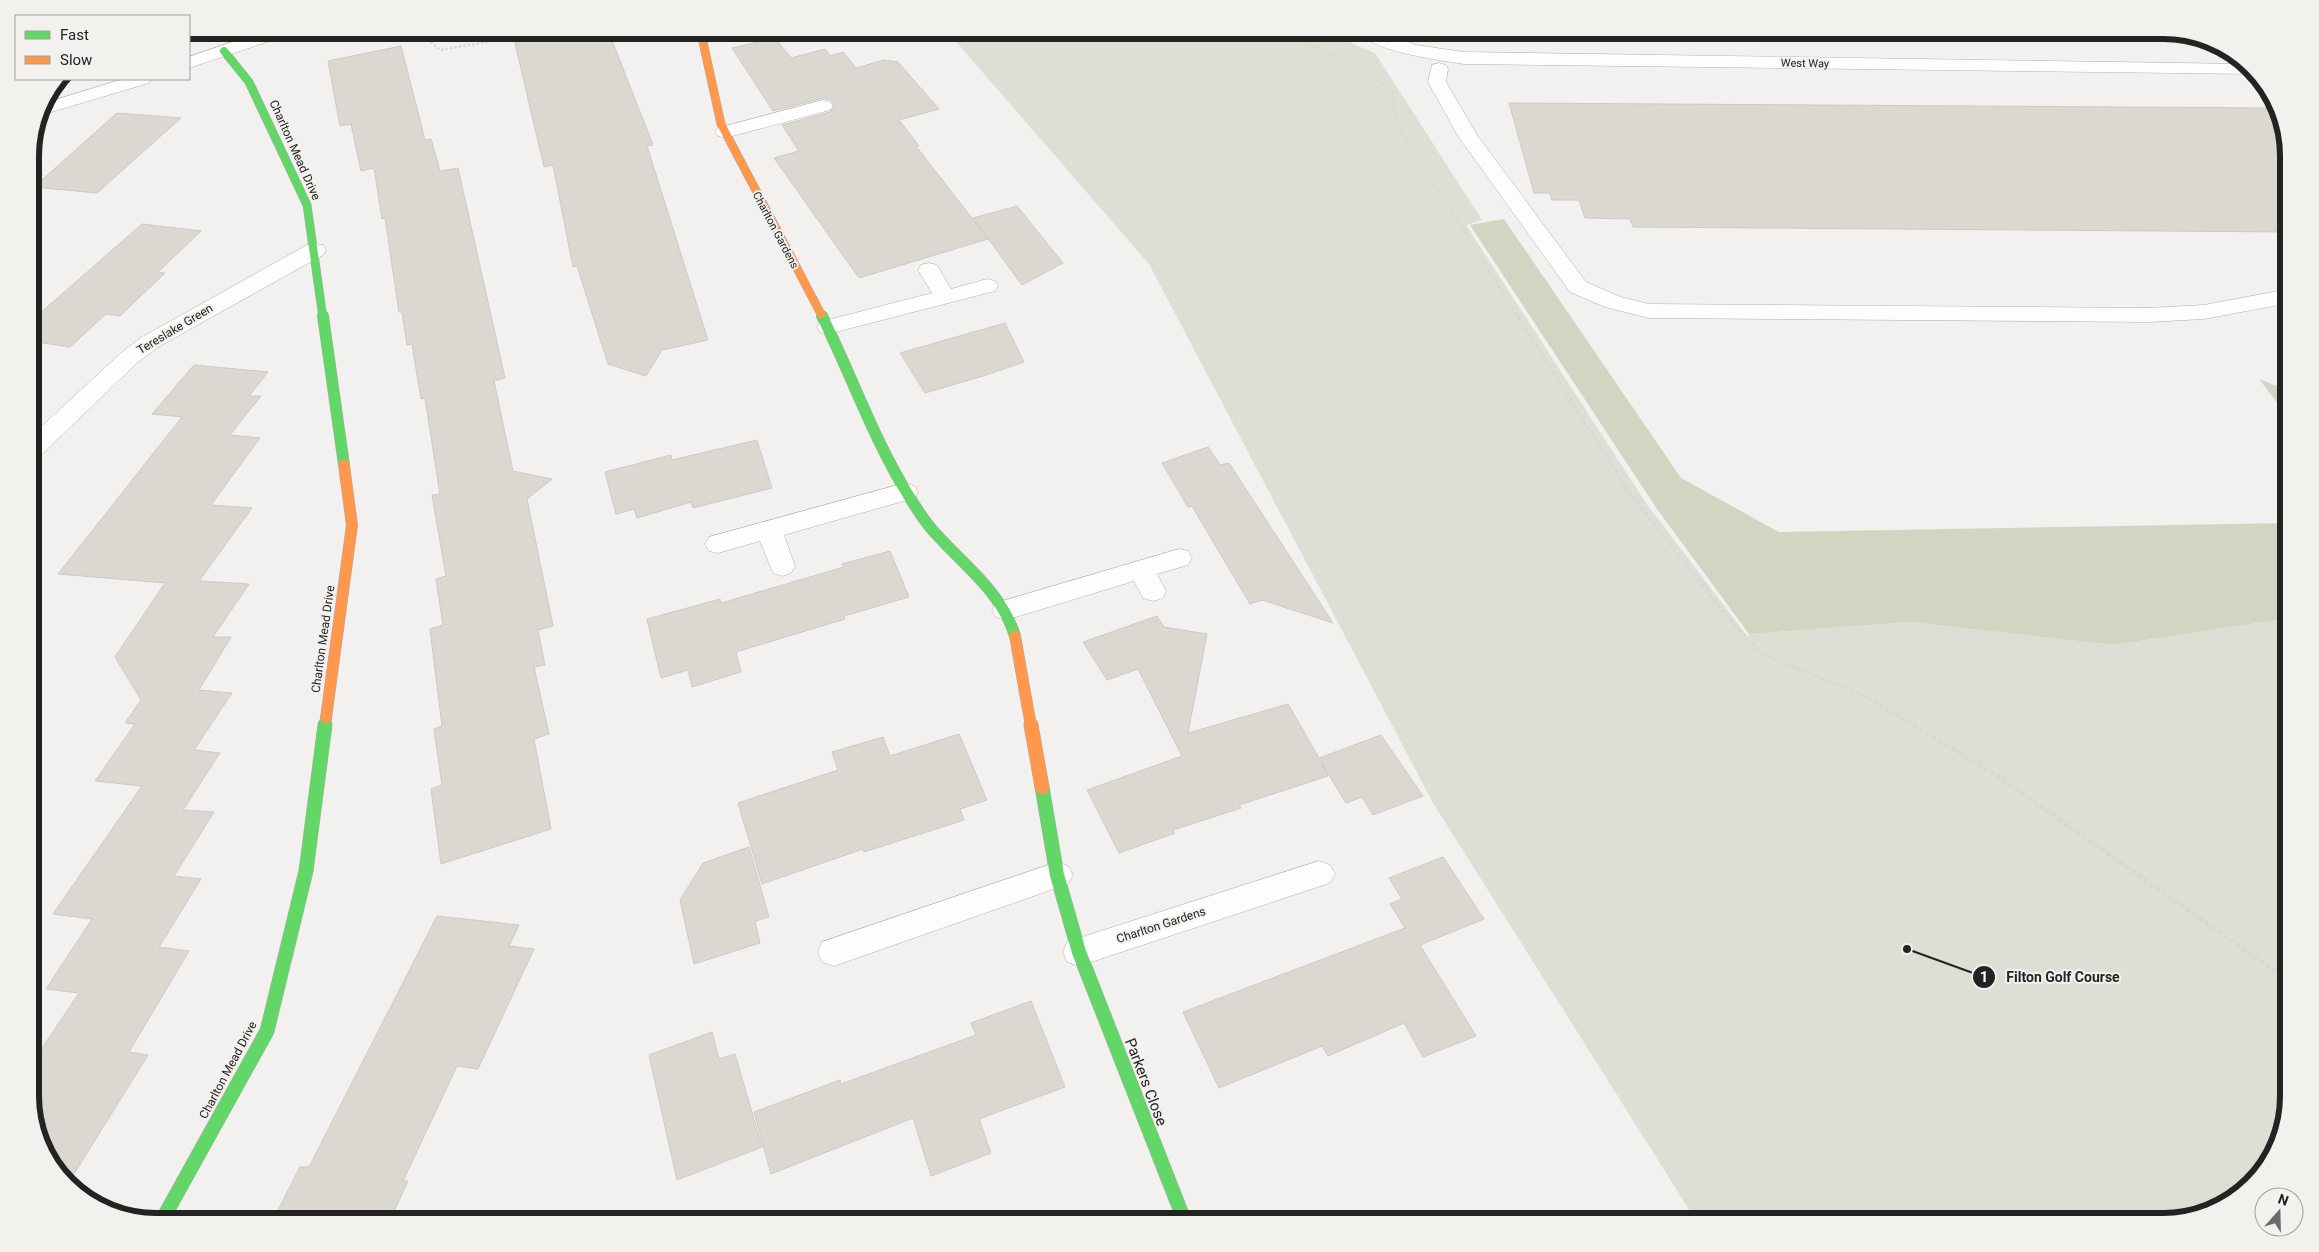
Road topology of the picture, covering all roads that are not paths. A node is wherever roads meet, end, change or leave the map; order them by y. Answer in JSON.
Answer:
{"nodes":[{"id":1,"x":259,"y":39,"type":"edge"},
{"id":2,"x":703,"y":39,"type":"edge"},
{"id":3,"x":1383,"y":39,"type":"edge"},
{"id":4,"x":224,"y":51,"type":"junction"},
{"id":5,"x":190,"y":63,"type":"edge"},
{"id":6,"x":1439,"y":69,"type":"dead end"},
{"id":7,"x":2242,"y":70,"type":"edge"},
{"id":8,"x":139,"y":80,"type":"edge"},
{"id":9,"x":823,"y":106,"type":"dead end"},
{"id":10,"x":49,"y":108,"type":"edge"},
{"id":11,"x":725,"y":132,"type":"junction"},
{"id":12,"x":315,"y":250,"type":"junction"},
{"id":13,"x":929,"y":270,"type":"dead end"},
{"id":14,"x":987,"y":286,"type":"dead end"},
{"id":15,"x":945,"y":297,"type":"junction"},
{"id":16,"x":2280,"y":298,"type":"edge"},
{"id":17,"x":828,"y":327,"type":"junction"},
{"id":18,"x":39,"y":443,"type":"edge"},
{"id":19,"x":905,"y":492,"type":"junction"},
{"id":20,"x":770,"y":530,"type":"junction"},
{"id":21,"x":718,"y":544,"type":"dead end"},
{"id":22,"x":1179,"y":558,"type":"dead end"},
{"id":23,"x":782,"y":566,"type":"dead end"},
{"id":24,"x":1006,"y":610,"type":"junction"},
{"id":25,"x":1319,"y":874,"type":"dead end"},
{"id":26,"x":1056,"y":875,"type":"junction"},
{"id":27,"x":834,"y":952,"type":"dead end"},
{"id":28,"x":1079,"y":952,"type":"junction"},
{"id":29,"x":166,"y":1213,"type":"edge"},
{"id":30,"x":1181,"y":1213,"type":"edge"}],
"edges":[{"from":1,"to":4,"type":"street"},
{"from":2,"to":11,"type":"street","name":"Charlton Gardens"},
{"from":3,"to":7,"type":"street","name":"West Way"},
{"from":4,"to":5,"type":"street"},
{"from":4,"to":12,"type":"street","name":"Charlton Mead Drive"},
{"from":6,"to":16,"type":"street"},
{"from":8,"to":10,"type":"street"},
{"from":9,"to":11,"type":"street"},
{"from":11,"to":17,"type":"street","name":"Charlton Gardens"},
{"from":12,"to":18,"type":"street","name":"Tereslake Green"},
{"from":12,"to":29,"type":"street","name":"Charlton Mead Drive"},
{"from":13,"to":15,"type":"street"},
{"from":14,"to":15,"type":"street"},
{"from":15,"to":17,"type":"street"},
{"from":17,"to":19,"type":"street","name":"Charlton Gardens"},
{"from":19,"to":20,"type":"street"},
{"from":19,"to":24,"type":"street","name":"Charlton Gardens"},
{"from":20,"to":21,"type":"street"},
{"from":20,"to":23,"type":"street"},
{"from":22,"to":24,"type":"street"},
{"from":24,"to":26,"type":"street","name":"Charlton Gardens"},
{"from":25,"to":28,"type":"street","name":"Charlton Gardens"},
{"from":26,"to":27,"type":"street"},
{"from":26,"to":28,"type":"street","name":"Charlton Gardens"},
{"from":28,"to":30,"type":"street","name":"Parkers Close"}]}
